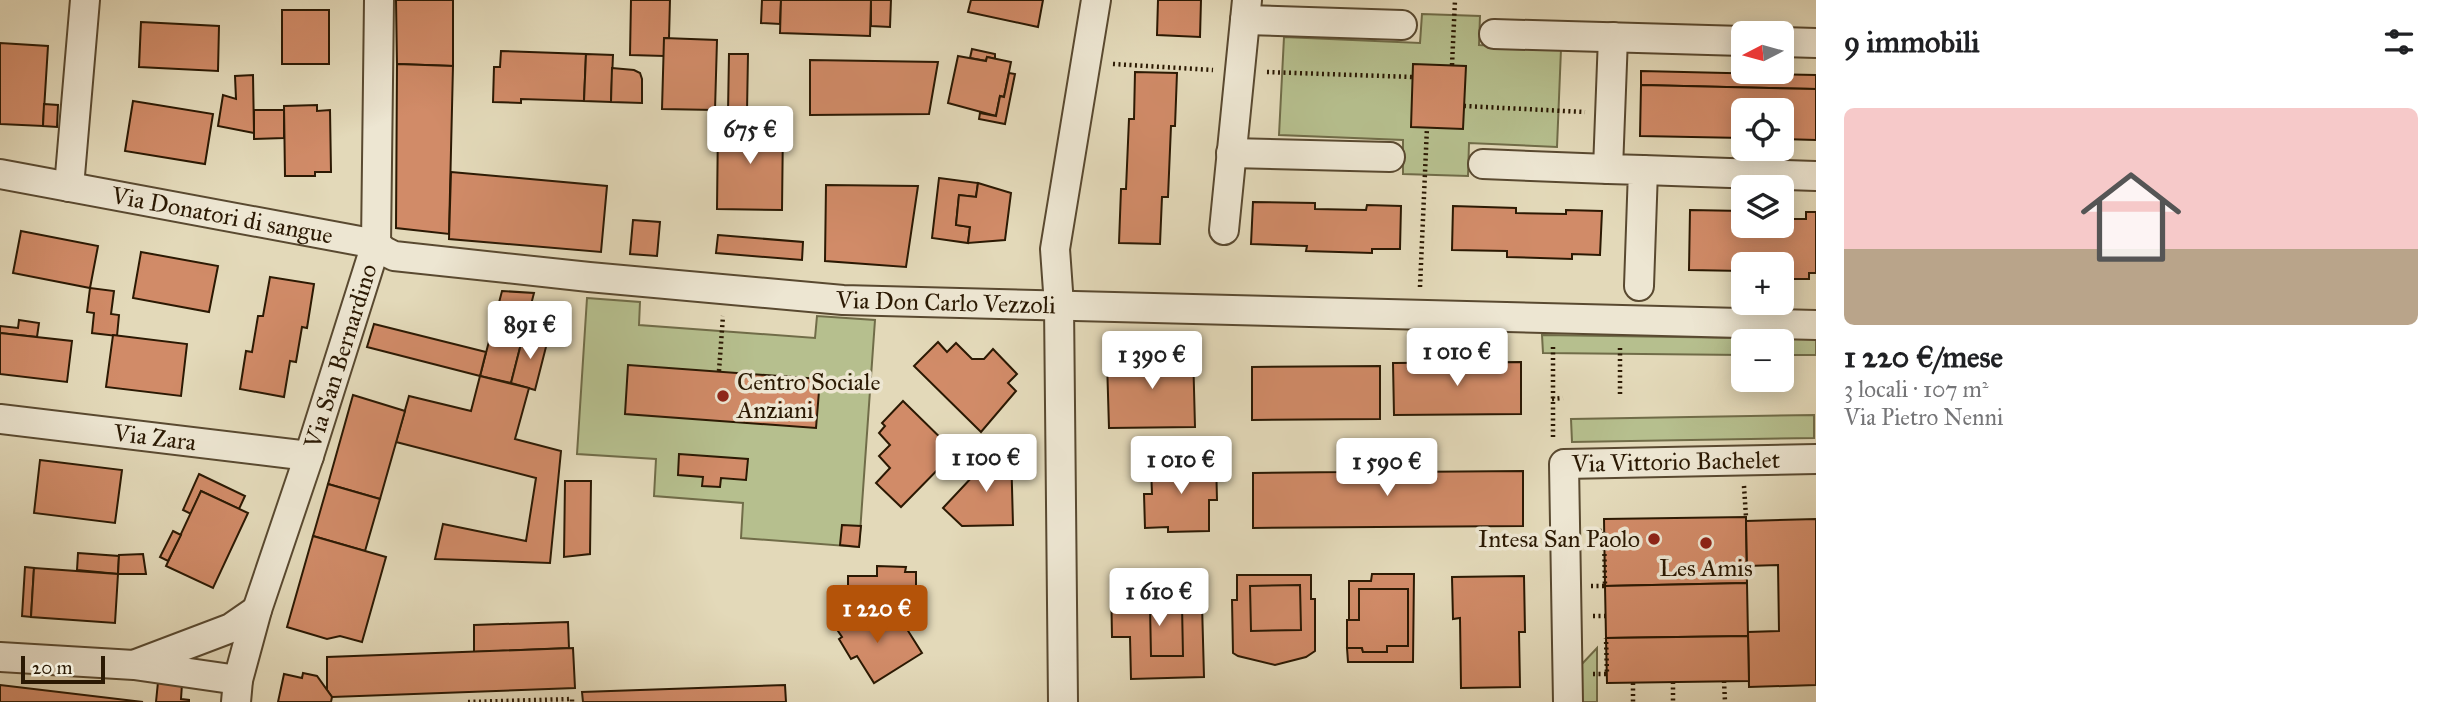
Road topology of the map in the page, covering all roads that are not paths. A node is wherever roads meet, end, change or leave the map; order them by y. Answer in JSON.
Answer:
{"nodes":[{"id":1,"x":85,"y":0,"type":"edge"},
{"id":2,"x":379,"y":0,"type":"edge"},
{"id":3,"x":1096,"y":0,"type":"edge"},
{"id":4,"x":1246,"y":10,"type":"edge"},
{"id":5,"x":1402,"y":25,"type":"dead end"},
{"id":6,"x":1494,"y":34,"type":"dead end"},
{"id":7,"x":1613,"y":37,"type":"junction"},
{"id":8,"x":1731,"y":41,"type":"edge"},
{"id":9,"x":1794,"y":42,"type":"edge"},
{"id":10,"x":1816,"y":43,"type":"edge"},
{"id":11,"x":1231,"y":153,"type":"junction"},
{"id":12,"x":1390,"y":157,"type":"dead end"},
{"id":13,"x":1483,"y":164,"type":"dead end"},
{"id":14,"x":1608,"y":169,"type":"junction"},
{"id":15,"x":1643,"y":170,"type":"junction"},
{"id":16,"x":0,"y":174,"type":"edge"},
{"id":17,"x":1816,"y":176,"type":"edge"},
{"id":18,"x":69,"y":187,"type":"junction"},
{"id":19,"x":1224,"y":230,"type":"dead end"},
{"id":20,"x":376,"y":244,"type":"junction"},
{"id":21,"x":1639,"y":286,"type":"dead end"},
{"id":22,"x":1059,"y":305,"type":"junction"},
{"id":23,"x":1816,"y":325,"type":"edge"},
{"id":24,"x":0,"y":419,"type":"edge"},
{"id":25,"x":309,"y":456,"type":"junction"},
{"id":26,"x":1816,"y":459,"type":"edge"},
{"id":27,"x":257,"y":610,"type":"junction"},
{"id":28,"x":0,"y":657,"type":"edge"},
{"id":29,"x":134,"y":665,"type":"junction"},
{"id":30,"x":237,"y":691,"type":"edge"},
{"id":31,"x":1063,"y":702,"type":"edge"},
{"id":32,"x":1568,"y":702,"type":"edge"}],
"edges":[{"from":1,"to":18,"type":"street"},
{"from":2,"to":20,"type":"street","name":"Via San Bernardino"},
{"from":3,"to":22,"type":"street"},
{"from":4,"to":5,"type":"street"},
{"from":4,"to":11,"type":"street"},
{"from":6,"to":7,"type":"street"},
{"from":7,"to":8,"type":"street"},
{"from":7,"to":14,"type":"street"},
{"from":9,"to":10,"type":"street"},
{"from":11,"to":12,"type":"street"},
{"from":11,"to":19,"type":"street"},
{"from":13,"to":14,"type":"street"},
{"from":14,"to":15,"type":"street"},
{"from":15,"to":17,"type":"street"},
{"from":15,"to":21,"type":"street"},
{"from":16,"to":18,"type":"street","name":"Via Donatori di sangue"},
{"from":18,"to":20,"type":"street","name":"Via Donatori di sangue"},
{"from":20,"to":22,"type":"street","name":"Via Don Carlo Vezzoli"},
{"from":20,"to":25,"type":"street","name":"Via San Bernardino"},
{"from":22,"to":23,"type":"street","name":"Via Don Carlo Vezzoli"},
{"from":22,"to":31,"type":"street"},
{"from":24,"to":25,"type":"street","name":"Via Zara"},
{"from":25,"to":27,"type":"street","name":"Via San Bernardino"},
{"from":26,"to":32,"type":"street","name":"Via Vittorio Bachelet"},
{"from":27,"to":29,"type":"street"},
{"from":27,"to":30,"type":"street","name":"Via San Bernardino"},
{"from":28,"to":29,"type":"street"},
{"from":29,"to":30,"type":"street"}]}
